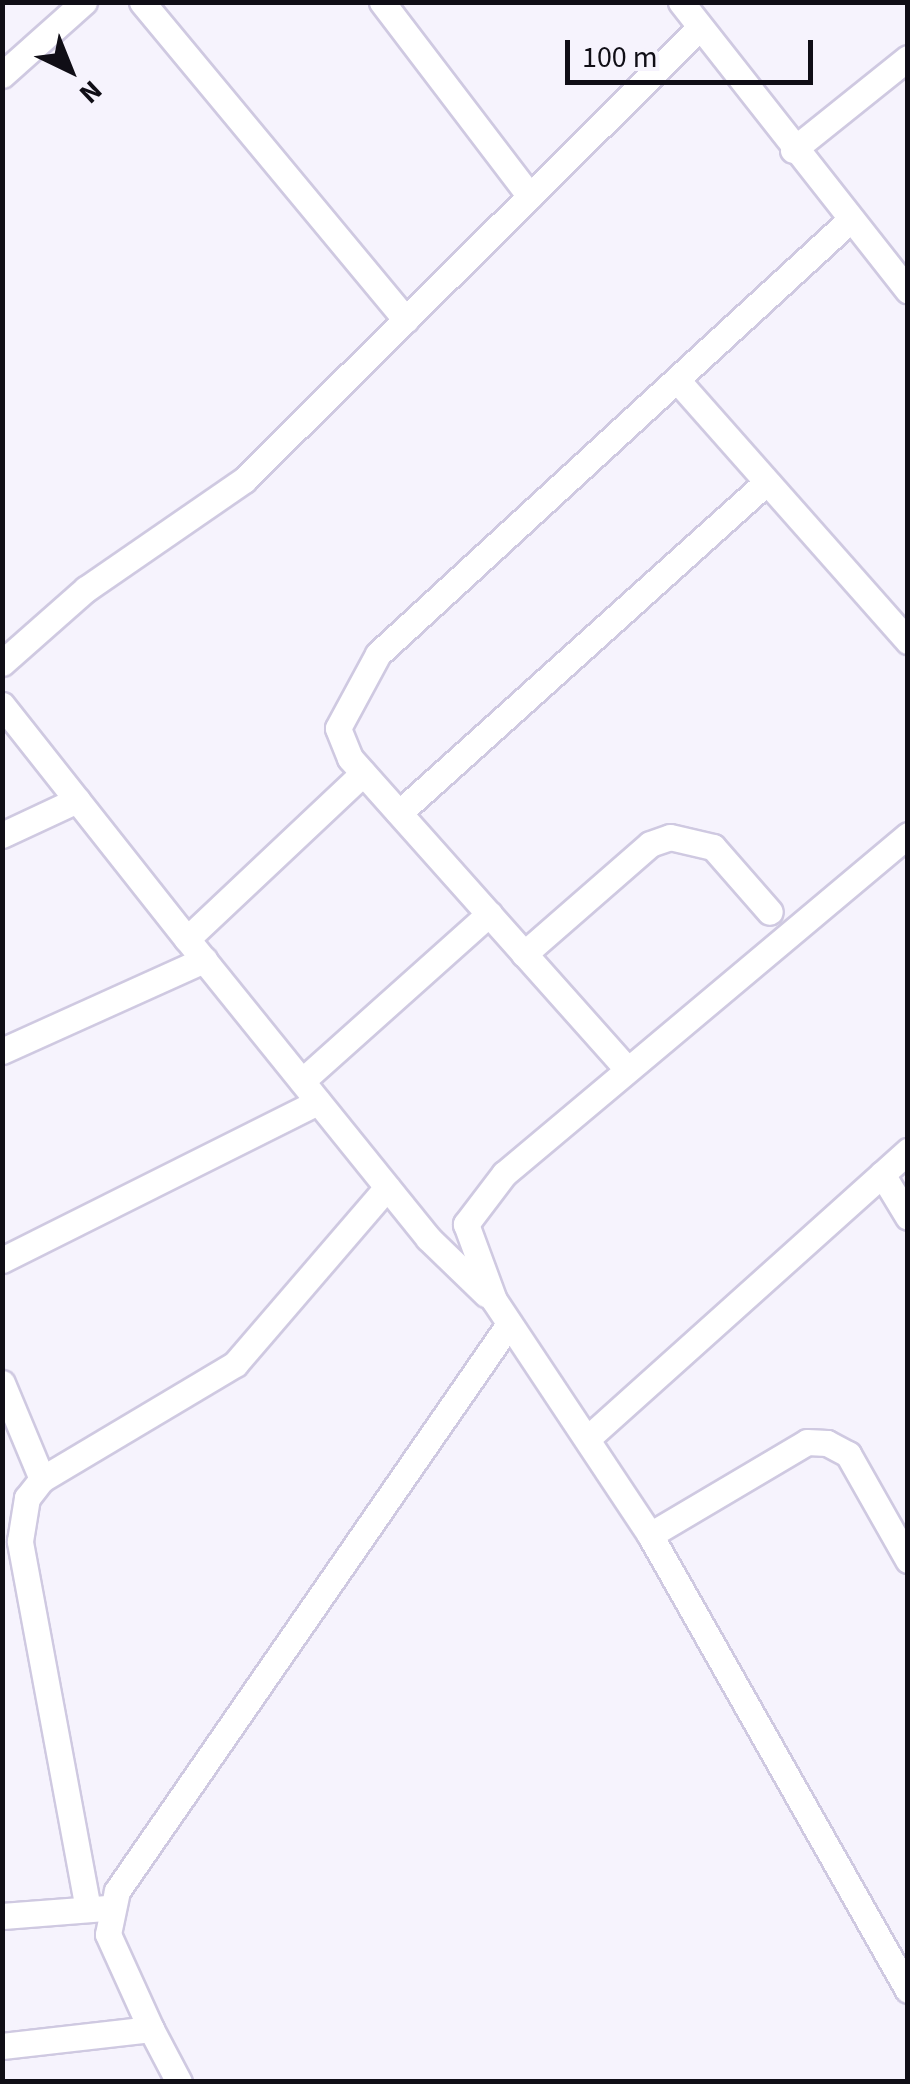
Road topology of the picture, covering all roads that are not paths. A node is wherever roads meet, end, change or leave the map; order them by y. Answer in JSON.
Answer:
{"nodes":[{"id":1,"x":84,"y":2,"type":"edge"},
{"id":2,"x":142,"y":2,"type":"edge"},
{"id":3,"x":382,"y":2,"type":"edge"},
{"id":4,"x":680,"y":2,"type":"edge"},
{"id":5,"x":696,"y":30,"type":"junction"},
{"id":6,"x":908,"y":58,"type":"edge"},
{"id":7,"x":2,"y":75,"type":"edge"},
{"id":8,"x":793,"y":150,"type":"junction"},
{"id":9,"x":530,"y":196,"type":"junction"},
{"id":10,"x":850,"y":220,"type":"junction"},
{"id":11,"x":907,"y":288,"type":"edge"},
{"id":12,"x":406,"y":320,"type":"junction"},
{"id":13,"x":676,"y":380,"type":"junction"},
{"id":14,"x":767,"y":482,"type":"junction"},
{"id":15,"x":908,"y":641,"type":"edge"},
{"id":16,"x":2,"y":663,"type":"edge"},
{"id":17,"x":2,"y":705,"type":"edge"},
{"id":18,"x":363,"y":773,"type":"junction"},
{"id":19,"x":77,"y":800,"type":"junction"},
{"id":20,"x":399,"y":813,"type":"junction"},
{"id":21,"x":2,"y":835,"type":"edge"},
{"id":22,"x":908,"y":835,"type":"edge"},
{"id":23,"x":770,"y":912,"type":"dead end"},
{"id":24,"x":489,"y":914,"type":"junction"},
{"id":25,"x":187,"y":939,"type":"junction"},
{"id":26,"x":524,"y":954,"type":"junction"},
{"id":27,"x":204,"y":960,"type":"junction"},
{"id":28,"x":2,"y":1051,"type":"edge"},
{"id":29,"x":627,"y":1069,"type":"junction"},
{"id":30,"x":302,"y":1081,"type":"junction"},
{"id":31,"x":318,"y":1102,"type":"junction"},
{"id":32,"x":908,"y":1151,"type":"edge"},
{"id":33,"x":882,"y":1174,"type":"junction"},
{"id":34,"x":387,"y":1187,"type":"junction"},
{"id":35,"x":488,"y":1190,"type":"junction"},
{"id":36,"x":908,"y":1218,"type":"edge"},
{"id":37,"x":428,"y":1238,"type":"junction"},
{"id":38,"x":2,"y":1260,"type":"edge"},
{"id":39,"x":494,"y":1300,"type":"junction"},
{"id":40,"x":509,"y":1324,"type":"junction"},
{"id":41,"x":2,"y":1382,"type":"edge"},
{"id":42,"x":588,"y":1438,"type":"junction"},
{"id":43,"x":42,"y":1479,"type":"junction"},
{"id":44,"x":650,"y":1534,"type":"junction"},
{"id":45,"x":11,"y":1542,"type":"edge"},
{"id":46,"x":908,"y":1560,"type":"edge"},
{"id":47,"x":98,"y":1908,"type":"junction"},
{"id":48,"x":2,"y":1916,"type":"edge"},
{"id":49,"x":908,"y":1990,"type":"edge"},
{"id":50,"x":151,"y":2029,"type":"junction"},
{"id":51,"x":2,"y":2046,"type":"edge"},
{"id":52,"x":178,"y":2082,"type":"edge"}],
"edges":[{"from":1,"to":7,"type":"street"},
{"from":2,"to":12,"type":"street"},
{"from":3,"to":9,"type":"street"},
{"from":4,"to":5,"type":"street"},
{"from":5,"to":8,"type":"street"},
{"from":5,"to":9,"type":"street"},
{"from":6,"to":8,"type":"street"},
{"from":8,"to":10,"type":"street"},
{"from":9,"to":12,"type":"street"},
{"from":10,"to":11,"type":"street"},
{"from":10,"to":13,"type":"street"},
{"from":12,"to":16,"type":"street"},
{"from":13,"to":14,"type":"street"},
{"from":13,"to":18,"type":"street"},
{"from":14,"to":15,"type":"street"},
{"from":14,"to":20,"type":"street"},
{"from":17,"to":19,"type":"street"},
{"from":18,"to":20,"type":"street"},
{"from":18,"to":25,"type":"street"},
{"from":19,"to":21,"type":"street"},
{"from":19,"to":25,"type":"street"},
{"from":20,"to":24,"type":"street"},
{"from":22,"to":29,"type":"street"},
{"from":23,"to":26,"type":"street"},
{"from":24,"to":26,"type":"street"},
{"from":24,"to":30,"type":"street"},
{"from":25,"to":27,"type":"street"},
{"from":26,"to":29,"type":"street"},
{"from":27,"to":28,"type":"street"},
{"from":27,"to":30,"type":"street"},
{"from":29,"to":35,"type":"street"},
{"from":30,"to":31,"type":"street"},
{"from":31,"to":34,"type":"street"},
{"from":31,"to":38,"type":"street"},
{"from":32,"to":33,"type":"street"},
{"from":33,"to":36,"type":"street"},
{"from":33,"to":42,"type":"street"},
{"from":34,"to":37,"type":"street"},
{"from":34,"to":43,"type":"street"},
{"from":35,"to":37,"type":"street"},
{"from":35,"to":39,"type":"street"},
{"from":37,"to":39,"type":"street"},
{"from":39,"to":40,"type":"street"},
{"from":40,"to":42,"type":"street"},
{"from":40,"to":47,"type":"street"},
{"from":41,"to":43,"type":"street"},
{"from":42,"to":44,"type":"street"},
{"from":43,"to":45,"type":"street"},
{"from":44,"to":46,"type":"street"},
{"from":44,"to":49,"type":"street"},
{"from":45,"to":47,"type":"street"},
{"from":47,"to":48,"type":"street"},
{"from":47,"to":50,"type":"street"},
{"from":50,"to":51,"type":"street"},
{"from":50,"to":52,"type":"street"}]}
